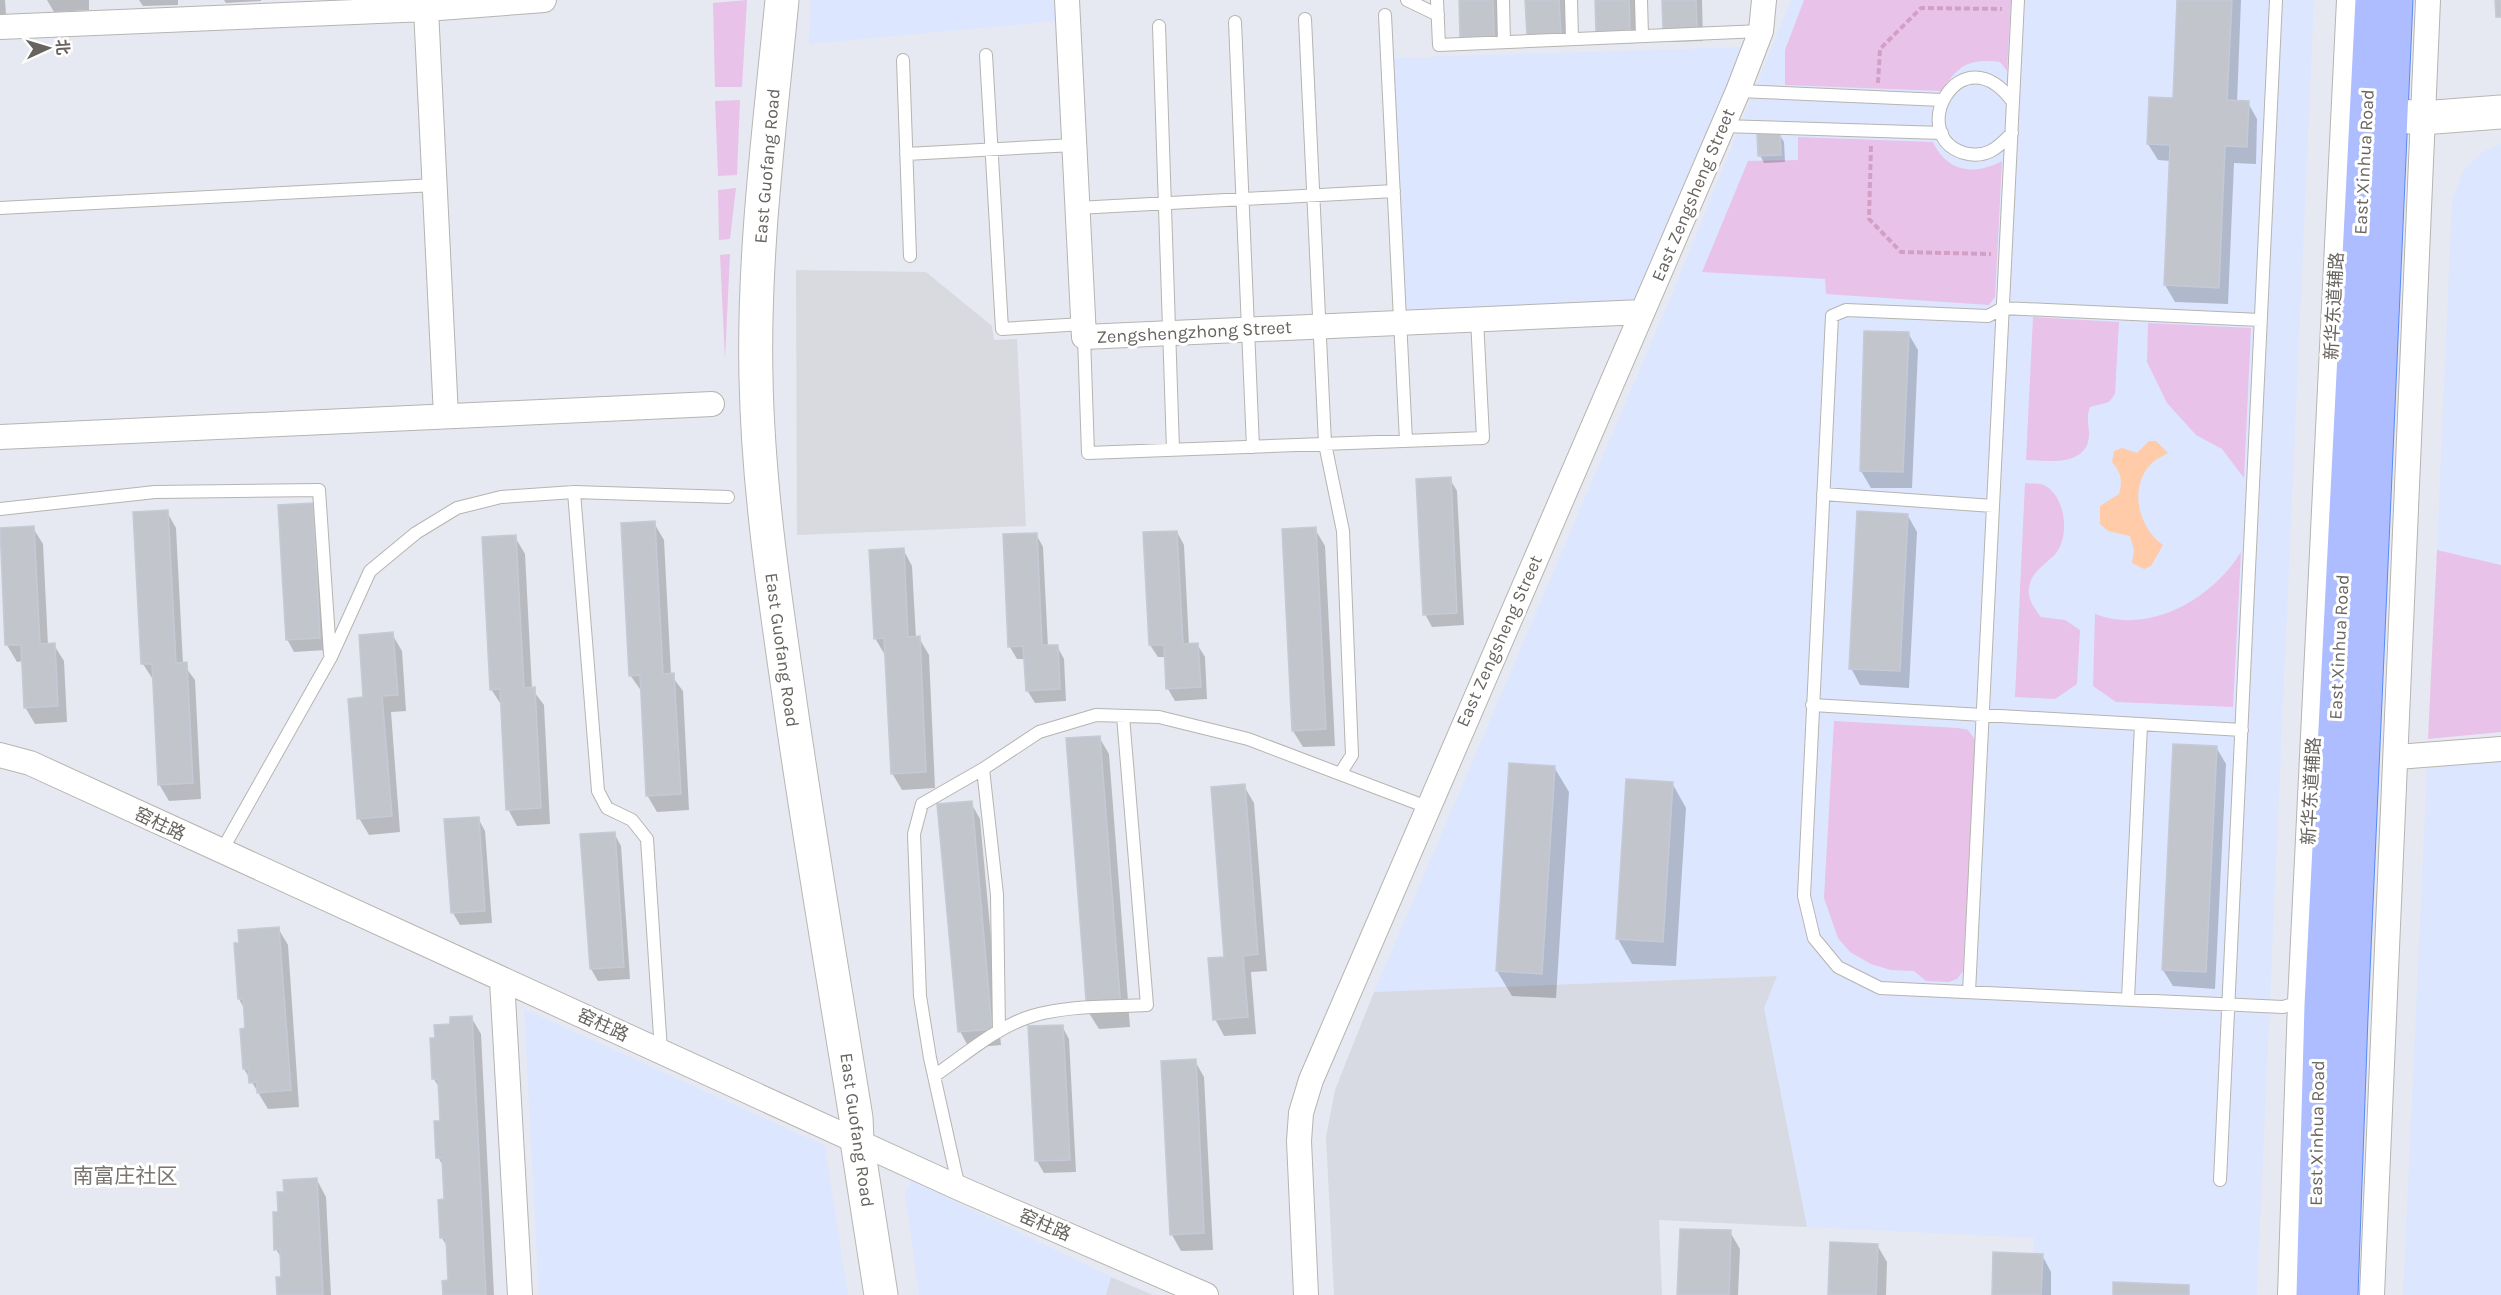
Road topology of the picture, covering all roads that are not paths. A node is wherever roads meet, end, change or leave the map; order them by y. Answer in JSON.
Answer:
{"nodes":[{"id":1,"x":544,"y":0,"type":"edge"},
{"id":2,"x":782,"y":0,"type":"edge"},
{"id":3,"x":1067,"y":0,"type":"edge"},
{"id":4,"x":1407,"y":0,"type":"edge"},
{"id":5,"x":1437,"y":0,"type":"edge"},
{"id":6,"x":1503,"y":0,"type":"edge"},
{"id":7,"x":1571,"y":0,"type":"edge"},
{"id":8,"x":1641,"y":0,"type":"edge"},
{"id":9,"x":1764,"y":0,"type":"edge"},
{"id":10,"x":2276,"y":0,"type":"edge"},
{"id":11,"x":2349,"y":0,"type":"edge"},
{"id":12,"x":2372,"y":0,"type":"edge"},
{"id":13,"x":2396,"y":0,"type":"edge"},
{"id":14,"x":2428,"y":0,"type":"edge"},
{"id":15,"x":2015,"y":4,"type":"edge"},
{"id":16,"x":426,"y":9,"type":"junction"},
{"id":17,"x":1385,"y":15,"type":"dead end"},
{"id":18,"x":1438,"y":15,"type":"junction"},
{"id":19,"x":1305,"y":19,"type":"dead end"},
{"id":20,"x":1235,"y":22,"type":"dead end"},
{"id":21,"x":1159,"y":26,"type":"dead end"},
{"id":22,"x":0,"y":27,"type":"edge"},
{"id":23,"x":1761,"y":31,"type":"junction"},
{"id":24,"x":1642,"y":36,"type":"junction"},
{"id":25,"x":1572,"y":39,"type":"junction"},
{"id":26,"x":1504,"y":42,"type":"junction"},
{"id":27,"x":986,"y":55,"type":"dead end"},
{"id":28,"x":903,"y":60,"type":"dead end"},
{"id":29,"x":1738,"y":91,"type":"junction"},
{"id":30,"x":1942,"y":100,"type":"junction"},
{"id":31,"x":2013,"y":102,"type":"junction"},
{"id":32,"x":2501,"y":112,"type":"edge"},
{"id":33,"x":2381,"y":114,"type":"junction"},
{"id":34,"x":1722,"y":126,"type":"junction"},
{"id":35,"x":1942,"y":133,"type":"junction"},
{"id":36,"x":2012,"y":133,"type":"junction"},
{"id":37,"x":1074,"y":145,"type":"junction"},
{"id":38,"x":992,"y":149,"type":"junction"},
{"id":39,"x":906,"y":154,"type":"junction"},
{"id":40,"x":435,"y":185,"type":"junction"},
{"id":41,"x":1394,"y":191,"type":"junction"},
{"id":42,"x":1314,"y":196,"type":"junction"},
{"id":43,"x":1242,"y":199,"type":"junction"},
{"id":44,"x":1165,"y":203,"type":"junction"},
{"id":45,"x":0,"y":208,"type":"edge"},
{"id":46,"x":1077,"y":208,"type":"junction"},
{"id":47,"x":910,"y":256,"type":"dead end"},
{"id":48,"x":2003,"y":308,"type":"junction"},
{"id":49,"x":1642,"y":312,"type":"junction"},
{"id":50,"x":1477,"y":320,"type":"junction"},
{"id":51,"x":2260,"y":320,"type":"junction"},
{"id":52,"x":1400,"y":323,"type":"junction"},
{"id":53,"x":1320,"y":327,"type":"junction"},
{"id":54,"x":1083,"y":330,"type":"junction"},
{"id":55,"x":1248,"y":330,"type":"junction"},
{"id":56,"x":1169,"y":333,"type":"junction"},
{"id":57,"x":712,"y":404,"type":"dead end"},
{"id":58,"x":446,"y":416,"type":"junction"},
{"id":59,"x":0,"y":436,"type":"edge"},
{"id":60,"x":1406,"y":441,"type":"junction"},
{"id":61,"x":1325,"y":444,"type":"junction"},
{"id":62,"x":1254,"y":447,"type":"junction"},
{"id":63,"x":1173,"y":449,"type":"junction"},
{"id":64,"x":574,"y":492,"type":"junction"},
{"id":65,"x":1823,"y":494,"type":"junction"},
{"id":66,"x":728,"y":497,"type":"dead end"},
{"id":67,"x":1993,"y":506,"type":"junction"},
{"id":68,"x":0,"y":509,"type":"edge"},
{"id":69,"x":331,"y":657,"type":"junction"},
{"id":70,"x":1812,"y":705,"type":"junction"},
{"id":71,"x":1983,"y":715,"type":"junction"},
{"id":72,"x":1123,"y":716,"type":"junction"},
{"id":73,"x":2141,"y":725,"type":"junction"},
{"id":74,"x":2242,"y":730,"type":"junction"},
{"id":75,"x":2501,"y":749,"type":"edge"},
{"id":76,"x":0,"y":755,"type":"edge"},
{"id":77,"x":2397,"y":757,"type":"junction"},
{"id":78,"x":984,"y":769,"type":"junction"},
{"id":79,"x":1340,"y":774,"type":"junction"},
{"id":80,"x":1427,"y":807,"type":"junction"},
{"id":81,"x":220,"y":852,"type":"junction"},
{"id":82,"x":502,"y":980,"type":"junction"},
{"id":83,"x":1969,"y":992,"type":"junction"},
{"id":84,"x":2128,"y":999,"type":"junction"},
{"id":85,"x":2300,"y":1002,"type":"junction"},
{"id":86,"x":2228,"y":1004,"type":"junction"},
{"id":87,"x":999,"y":1031,"type":"junction"},
{"id":88,"x":661,"y":1051,"type":"junction"},
{"id":89,"x":934,"y":1077,"type":"junction"},
{"id":90,"x":857,"y":1141,"type":"junction"},
{"id":91,"x":2220,"y":1180,"type":"dead end"},
{"id":92,"x":959,"y":1188,"type":"junction"},
{"id":93,"x":520,"y":1295,"type":"edge"},
{"id":94,"x":881,"y":1295,"type":"edge"},
{"id":95,"x":1206,"y":1295,"type":"edge"},
{"id":96,"x":1306,"y":1295,"type":"edge"},
{"id":97,"x":2290,"y":1295,"type":"edge"},
{"id":98,"x":2313,"y":1295,"type":"edge"},
{"id":99,"x":2341,"y":1295,"type":"edge"},
{"id":100,"x":2372,"y":1295,"type":"edge"}],
"edges":[{"from":1,"to":16,"type":"street"},
{"from":2,"to":90,"type":"street","name":"East Guofang Road"},
{"from":3,"to":37,"type":"street","name":"Zengshengzhong Street"},
{"from":4,"to":18,"type":"lane"},
{"from":5,"to":18,"type":"lane"},
{"from":6,"to":26,"type":"lane"},
{"from":7,"to":25,"type":"lane"},
{"from":8,"to":24,"type":"lane"},
{"from":9,"to":23,"type":"street","name":"East Zengsheng Street"},
{"from":10,"to":51,"type":"lane"},
{"from":11,"to":33,"type":"street","name":"新华东道辅路"},
{"from":12,"to":33,"type":"main road","name":"East Xinhua Road"},
{"from":13,"to":33,"type":"main road","name":"East Xinhua Road"},
{"from":14,"to":33,"type":"street","name":"新华东道辅路"},
{"from":15,"to":31,"type":"lane"},
{"from":16,"to":22,"type":"street"},
{"from":16,"to":40,"type":"street"},
{"from":17,"to":41,"type":"lane"},
{"from":18,"to":26,"type":"lane"},
{"from":19,"to":42,"type":"lane"},
{"from":20,"to":43,"type":"lane"},
{"from":21,"to":44,"type":"lane"},
{"from":23,"to":24,"type":"lane"},
{"from":23,"to":29,"type":"street","name":"East Zengsheng Street"},
{"from":24,"to":25,"type":"lane"},
{"from":25,"to":26,"type":"lane"},
{"from":27,"to":38,"type":"lane"},
{"from":28,"to":39,"type":"lane"},
{"from":29,"to":30,"type":"lane"},
{"from":29,"to":34,"type":"street","name":"East Zengsheng Street"},
{"from":30,"to":31,"type":"lane"},
{"from":30,"to":35,"type":"lane"},
{"from":31,"to":36,"type":"lane"},
{"from":32,"to":33,"type":"street"},
{"from":33,"to":77,"type":"street","name":"新华东道辅路"},
{"from":33,"to":85,"type":"street","name":"新华东道辅路"},
{"from":33,"to":98,"type":"main road","name":"East Xinhua Road"},
{"from":33,"to":99,"type":"main road","name":"East Xinhua Road"},
{"from":34,"to":35,"type":"lane"},
{"from":34,"to":49,"type":"street","name":"East Zengsheng Street"},
{"from":35,"to":36,"type":"lane"},
{"from":36,"to":48,"type":"lane"},
{"from":37,"to":38,"type":"lane"},
{"from":37,"to":46,"type":"street","name":"Zengshengzhong Street"},
{"from":38,"to":39,"type":"lane"},
{"from":38,"to":54,"type":"lane"},
{"from":39,"to":47,"type":"lane"},
{"from":40,"to":45,"type":"lane"},
{"from":40,"to":58,"type":"street"},
{"from":41,"to":42,"type":"lane"},
{"from":41,"to":52,"type":"lane"},
{"from":42,"to":43,"type":"lane"},
{"from":42,"to":53,"type":"lane"},
{"from":43,"to":44,"type":"lane"},
{"from":43,"to":55,"type":"lane"},
{"from":44,"to":46,"type":"lane"},
{"from":44,"to":56,"type":"lane"},
{"from":46,"to":54,"type":"street","name":"Zengshengzhong Street"},
{"from":48,"to":51,"type":"lane"},
{"from":48,"to":65,"type":"lane"},
{"from":48,"to":67,"type":"lane"},
{"from":49,"to":50,"type":"street","name":"Zengshengzhong Street"},
{"from":49,"to":80,"type":"street","name":"East Zengsheng Street"},
{"from":50,"to":52,"type":"street","name":"Zengshengzhong Street"},
{"from":50,"to":60,"type":"lane"},
{"from":51,"to":74,"type":"lane"},
{"from":52,"to":53,"type":"street","name":"Zengshengzhong Street"},
{"from":52,"to":60,"type":"lane"},
{"from":53,"to":55,"type":"street","name":"Zengshengzhong Street"},
{"from":53,"to":61,"type":"lane"},
{"from":54,"to":56,"type":"street","name":"Zengshengzhong Street"},
{"from":54,"to":63,"type":"lane"},
{"from":55,"to":56,"type":"street","name":"Zengshengzhong Street"},
{"from":55,"to":62,"type":"lane"},
{"from":56,"to":63,"type":"lane"},
{"from":57,"to":58,"type":"street"},
{"from":58,"to":59,"type":"street"},
{"from":60,"to":61,"type":"lane"},
{"from":61,"to":62,"type":"lane"},
{"from":61,"to":79,"type":"lane"},
{"from":62,"to":63,"type":"lane"},
{"from":64,"to":66,"type":"lane"},
{"from":64,"to":69,"type":"lane"},
{"from":64,"to":88,"type":"lane"},
{"from":65,"to":67,"type":"lane"},
{"from":65,"to":70,"type":"lane"},
{"from":67,"to":71,"type":"lane"},
{"from":68,"to":69,"type":"lane"},
{"from":69,"to":81,"type":"lane"},
{"from":70,"to":71,"type":"lane"},
{"from":70,"to":83,"type":"lane"},
{"from":71,"to":73,"type":"lane"},
{"from":71,"to":83,"type":"lane"},
{"from":72,"to":78,"type":"lane"},
{"from":72,"to":79,"type":"lane"},
{"from":72,"to":87,"type":"lane"},
{"from":73,"to":74,"type":"lane"},
{"from":73,"to":84,"type":"lane"},
{"from":74,"to":86,"type":"lane"},
{"from":75,"to":77,"type":"street"},
{"from":76,"to":81,"type":"street","name":"窑柱路"},
{"from":77,"to":100,"type":"street","name":"新华东道辅路"},
{"from":78,"to":87,"type":"lane"},
{"from":78,"to":89,"type":"lane"},
{"from":79,"to":80,"type":"lane"},
{"from":80,"to":96,"type":"street","name":"East Zengsheng Street"},
{"from":81,"to":82,"type":"street","name":"窑柱路"},
{"from":82,"to":88,"type":"street","name":"窑柱路"},
{"from":82,"to":93,"type":"street"},
{"from":83,"to":84,"type":"lane"},
{"from":84,"to":86,"type":"lane"},
{"from":85,"to":86,"type":"lane"},
{"from":85,"to":97,"type":"street","name":"新华东道辅路"},
{"from":86,"to":91,"type":"lane"},
{"from":87,"to":89,"type":"lane"},
{"from":88,"to":90,"type":"street","name":"窑柱路"},
{"from":89,"to":92,"type":"lane"},
{"from":90,"to":92,"type":"street","name":"窑柱路"},
{"from":90,"to":94,"type":"street","name":"East Guofang Road"},
{"from":92,"to":95,"type":"street","name":"窑柱路"}]}
